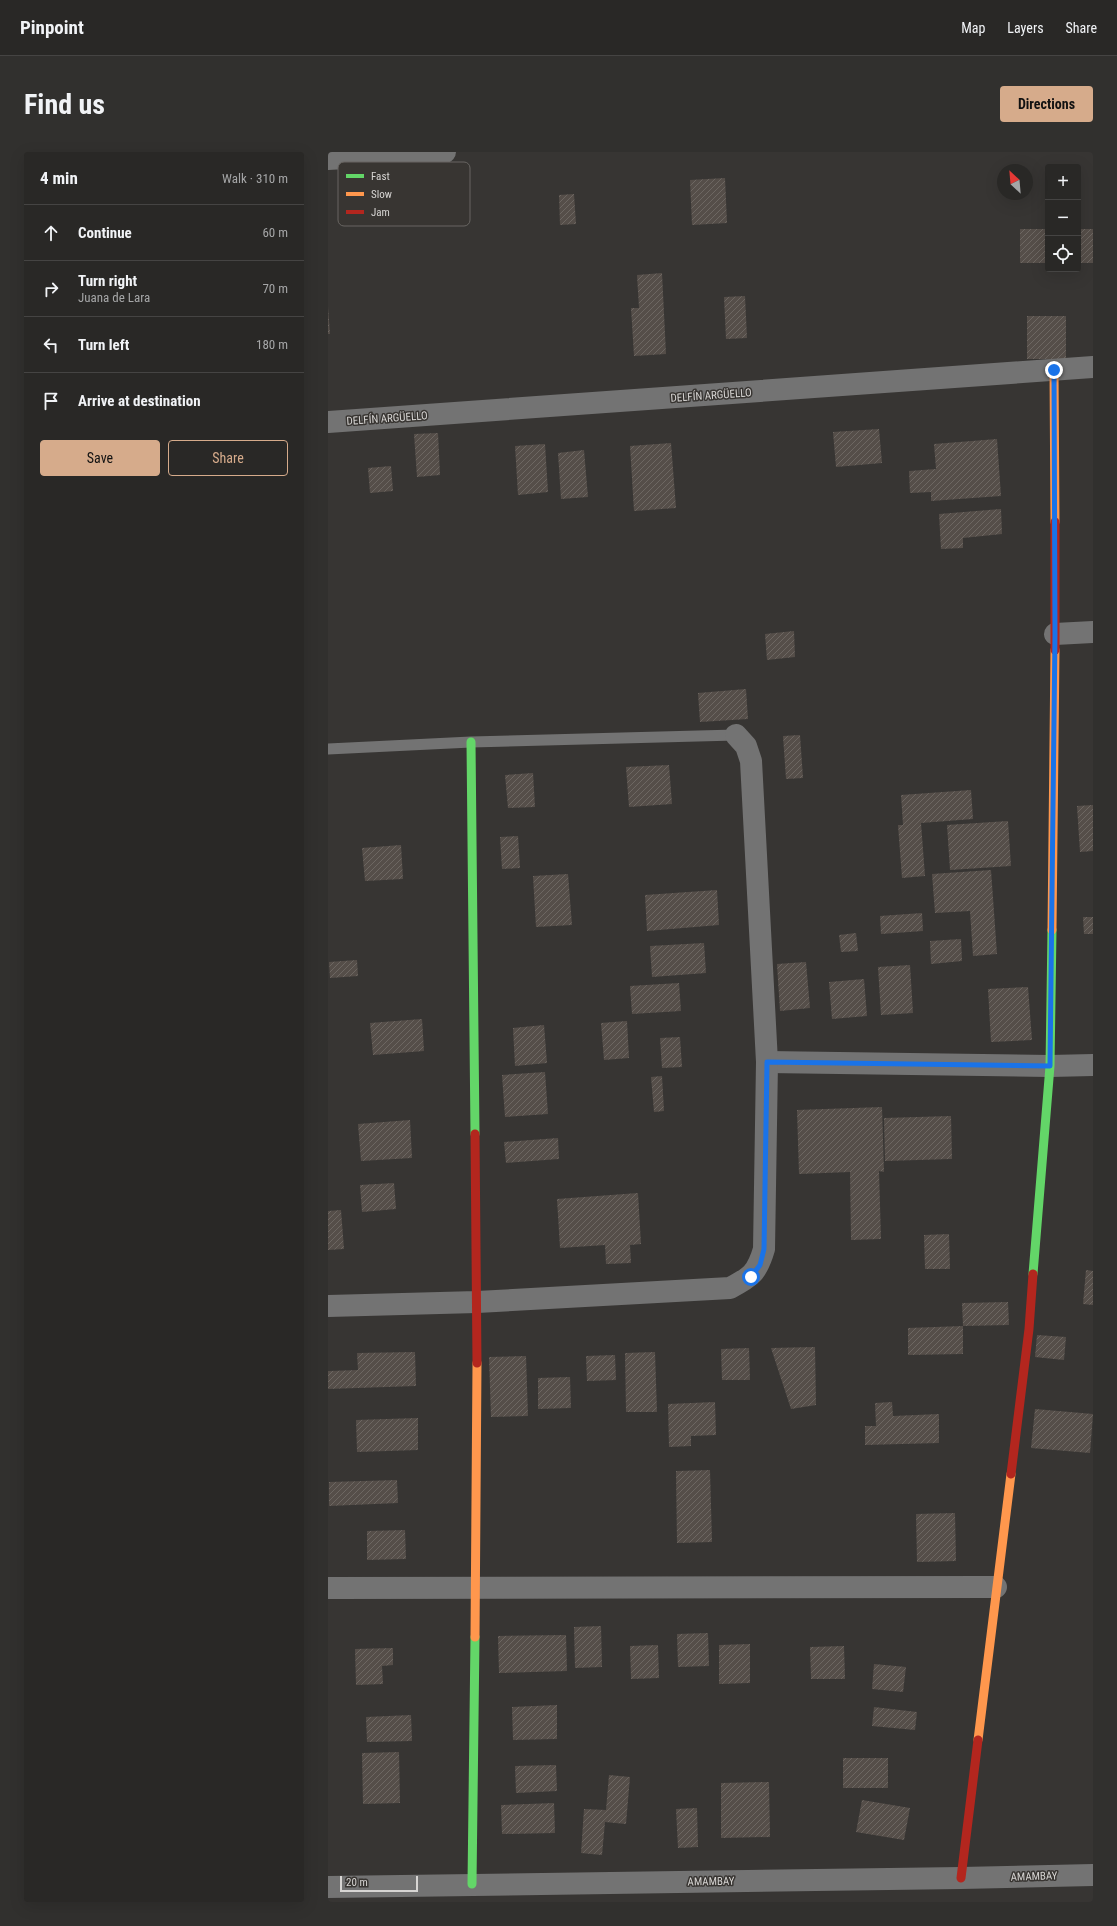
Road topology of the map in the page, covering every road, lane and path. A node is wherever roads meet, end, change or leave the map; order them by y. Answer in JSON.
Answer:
{"nodes":[{"id":1,"x":445,"y":152,"type":"edge"},
{"id":2,"x":328,"y":159,"type":"edge"},
{"id":3,"x":1093,"y":368,"type":"edge"},
{"id":4,"x":1054,"y":370,"type":"junction"},
{"id":5,"x":328,"y":422,"type":"edge"},
{"id":6,"x":1093,"y":632,"type":"edge"},
{"id":7,"x":1055,"y":634,"type":"junction"},
{"id":8,"x":736,"y":735,"type":"joint"},
{"id":9,"x":471,"y":742,"type":"junction"},
{"id":10,"x":328,"y":750,"type":"edge"},
{"id":11,"x":767,"y":1062,"type":"junction"},
{"id":12,"x":1093,"y":1065,"type":"edge"},
{"id":13,"x":1050,"y":1066,"type":"junction"},
{"id":14,"x":477,"y":1302,"type":"junction"},
{"id":15,"x":328,"y":1306,"type":"edge"},
{"id":16,"x":996,"y":1587,"type":"junction"},
{"id":17,"x":328,"y":1588,"type":"edge"},
{"id":18,"x":476,"y":1588,"type":"junction"},
{"id":19,"x":1093,"y":1875,"type":"edge"},
{"id":20,"x":961,"y":1878,"type":"junction"},
{"id":21,"x":472,"y":1884,"type":"junction"},
{"id":22,"x":328,"y":1887,"type":"edge"}],
"edges":[{"from":1,"to":2,"type":"street"},
{"from":3,"to":4,"type":"street","name":"DELFÍN ARGÜELLO"},
{"from":4,"to":5,"type":"street","name":"DELFÍN ARGÜELLO"},
{"from":4,"to":7,"type":"street"},
{"from":6,"to":7,"type":"street"},
{"from":7,"to":13,"type":"street"},
{"from":8,"to":9,"type":"lane"},
{"from":8,"to":11,"type":"street"},
{"from":9,"to":10,"type":"lane"},
{"from":9,"to":14,"type":"street"},
{"from":11,"to":13,"type":"street"},
{"from":11,"to":14,"type":"street"},
{"from":12,"to":13,"type":"street"},
{"from":13,"to":16,"type":"street"},
{"from":14,"to":15,"type":"street"},
{"from":14,"to":18,"type":"street"},
{"from":16,"to":18,"type":"street"},
{"from":16,"to":20,"type":"street"},
{"from":17,"to":18,"type":"street"},
{"from":18,"to":21,"type":"street"},
{"from":19,"to":20,"type":"street","name":"AMAMBAY"},
{"from":20,"to":21,"type":"street","name":"AMAMBAY"},
{"from":21,"to":22,"type":"street","name":"AMAMBAY"}]}
